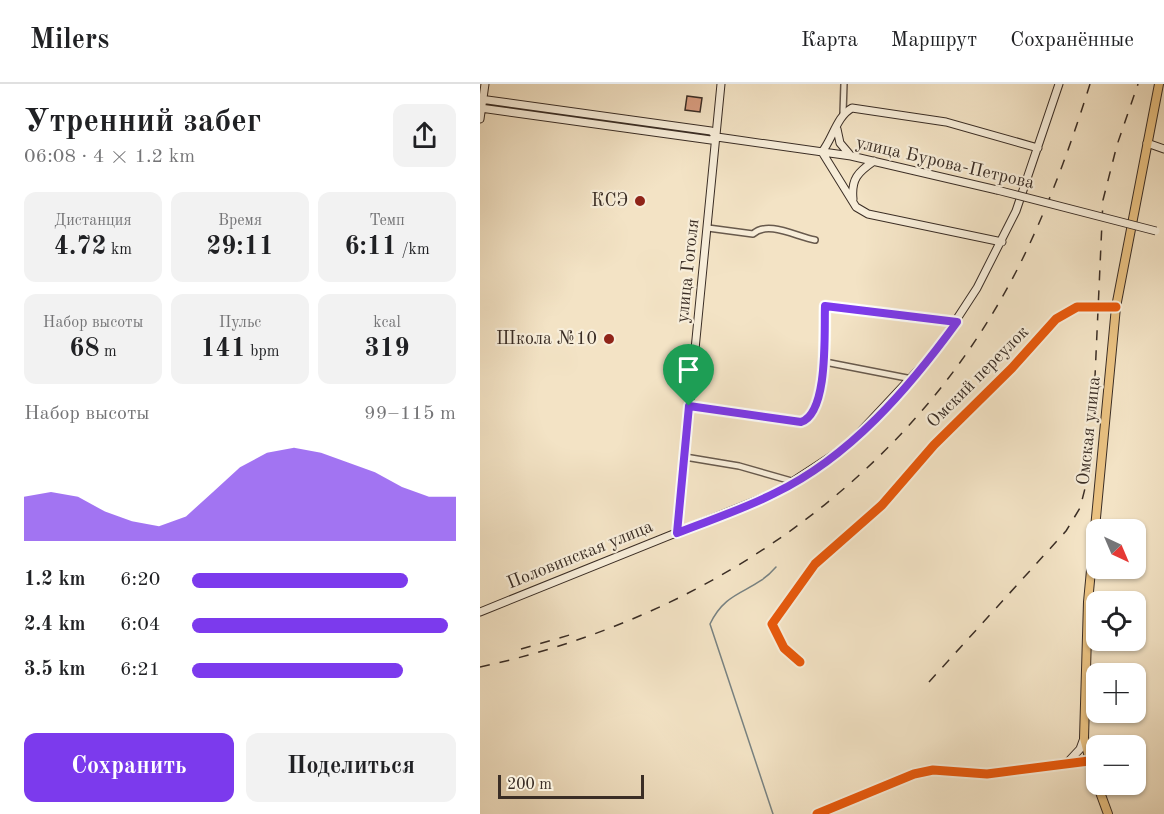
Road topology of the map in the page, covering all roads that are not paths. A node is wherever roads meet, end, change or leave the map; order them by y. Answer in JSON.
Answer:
{"nodes":[{"id":1,"x":485,"y":84,"type":"edge"},
{"id":2,"x":721,"y":84,"type":"edge"},
{"id":3,"x":844,"y":84,"type":"edge"},
{"id":4,"x":1059,"y":84,"type":"edge"},
{"id":5,"x":1159,"y":84,"type":"edge"},
{"id":6,"x":482,"y":99,"type":"edge"},
{"id":7,"x":481,"y":108,"type":"edge"},
{"id":8,"x":843,"y":113,"type":"junction"},
{"id":9,"x":480,"y":119,"type":"edge"},
{"id":10,"x":837,"y":129,"type":"junction"},
{"id":11,"x":717,"y":136,"type":"junction"},
{"id":12,"x":1147,"y":143,"type":"junction"},
{"id":13,"x":1038,"y":148,"type":"junction"},
{"id":14,"x":1164,"y":149,"type":"edge"},
{"id":15,"x":822,"y":152,"type":"junction"},
{"id":16,"x":851,"y":156,"type":"junction"},
{"id":17,"x":874,"y":161,"type":"junction"},
{"id":18,"x":853,"y":202,"type":"junction"},
{"id":19,"x":708,"y":228,"type":"junction"},
{"id":20,"x":1164,"y":233,"type":"edge"},
{"id":21,"x":815,"y":240,"type":"dead end"},
{"id":22,"x":1002,"y":243,"type":"junction"},
{"id":23,"x":1116,"y":307,"type":"junction"},
{"id":24,"x":957,"y":322,"type":"junction"},
{"id":25,"x":825,"y":362,"type":"junction"},
{"id":26,"x":912,"y":378,"type":"junction"},
{"id":27,"x":689,"y":406,"type":"junction"},
{"id":28,"x":685,"y":458,"type":"junction"},
{"id":29,"x":795,"y":482,"type":"junction"},
{"id":30,"x":677,"y":533,"type":"junction"},
{"id":31,"x":480,"y":612,"type":"edge"},
{"id":32,"x":800,"y":662,"type":"dead end"},
{"id":33,"x":1084,"y":738,"type":"junction"},
{"id":34,"x":1086,"y":747,"type":"edge"},
{"id":35,"x":1086,"y":761,"type":"edge"},
{"id":36,"x":1066,"y":764,"type":"junction"},
{"id":37,"x":1101,"y":795,"type":"edge"},
{"id":38,"x":817,"y":814,"type":"edge"},
{"id":39,"x":1108,"y":814,"type":"edge"}],
"edges":[{"from":1,"to":6,"type":"main road"},
{"from":2,"to":11,"type":"main road","name":"улица Гоголя"},
{"from":3,"to":8,"type":"street"},
{"from":4,"to":13,"type":"main road","name":"Половинская улица"},
{"from":5,"to":12,"type":"main road","name":"Омская улица"},
{"from":6,"to":7,"type":"main road"},
{"from":6,"to":11,"type":"main road","name":"улица Бурова-Петрова"},
{"from":7,"to":9,"type":"main road"},
{"from":7,"to":11,"type":"main road","name":"улица Бурова-Петрова"},
{"from":8,"to":10,"type":"main road"},
{"from":8,"to":13,"type":"main road"},
{"from":10,"to":15,"type":"main road"},
{"from":10,"to":16,"type":"main road"},
{"from":11,"to":15,"type":"main road","name":"улица Бурова-Петрова"},
{"from":11,"to":19,"type":"main road","name":"улица Гоголя"},
{"from":12,"to":14,"type":"main road"},
{"from":12,"to":23,"type":"main road","name":"Омская улица"},
{"from":13,"to":22,"type":"main road","name":"Половинская улица"},
{"from":15,"to":16,"type":"main road","name":"улица Бурова-Петрова"},
{"from":15,"to":18,"type":"main road"},
{"from":16,"to":17,"type":"main road","name":"улица Бурова-Петрова"},
{"from":17,"to":18,"type":"main road"},
{"from":17,"to":20,"type":"main road","name":"улица Бурова-Петрова","bridge":true},
{"from":18,"to":22,"type":"main road"},
{"from":19,"to":21,"type":"street"},
{"from":19,"to":27,"type":"main road","name":"улица Гоголя"},
{"from":22,"to":24,"type":"main road","name":"Половинская улица"},
{"from":23,"to":32,"type":"street","name":"Омский переулок"},
{"from":23,"to":33,"type":"main road","name":"Омская улица"},
{"from":24,"to":25,"type":"street"},
{"from":24,"to":26,"type":"main road","name":"Половинская улица"},
{"from":25,"to":26,"type":"street"},
{"from":25,"to":27,"type":"street"},
{"from":26,"to":29,"type":"main road","name":"Половинская улица"},
{"from":27,"to":28,"type":"main road","name":"улица Гоголя"},
{"from":28,"to":29,"type":"street"},
{"from":28,"to":30,"type":"main road","name":"улица Гоголя"},
{"from":29,"to":30,"type":"main road","name":"Половинская улица"},
{"from":30,"to":31,"type":"main road","name":"Половинская улица"},
{"from":33,"to":34,"type":"main road","name":"Омская улица"},
{"from":33,"to":36,"type":"main road"},
{"from":35,"to":36,"type":"main road"},
{"from":36,"to":38,"type":"main road"},
{"from":37,"to":39,"type":"main road","name":"Омская улица"}]}
